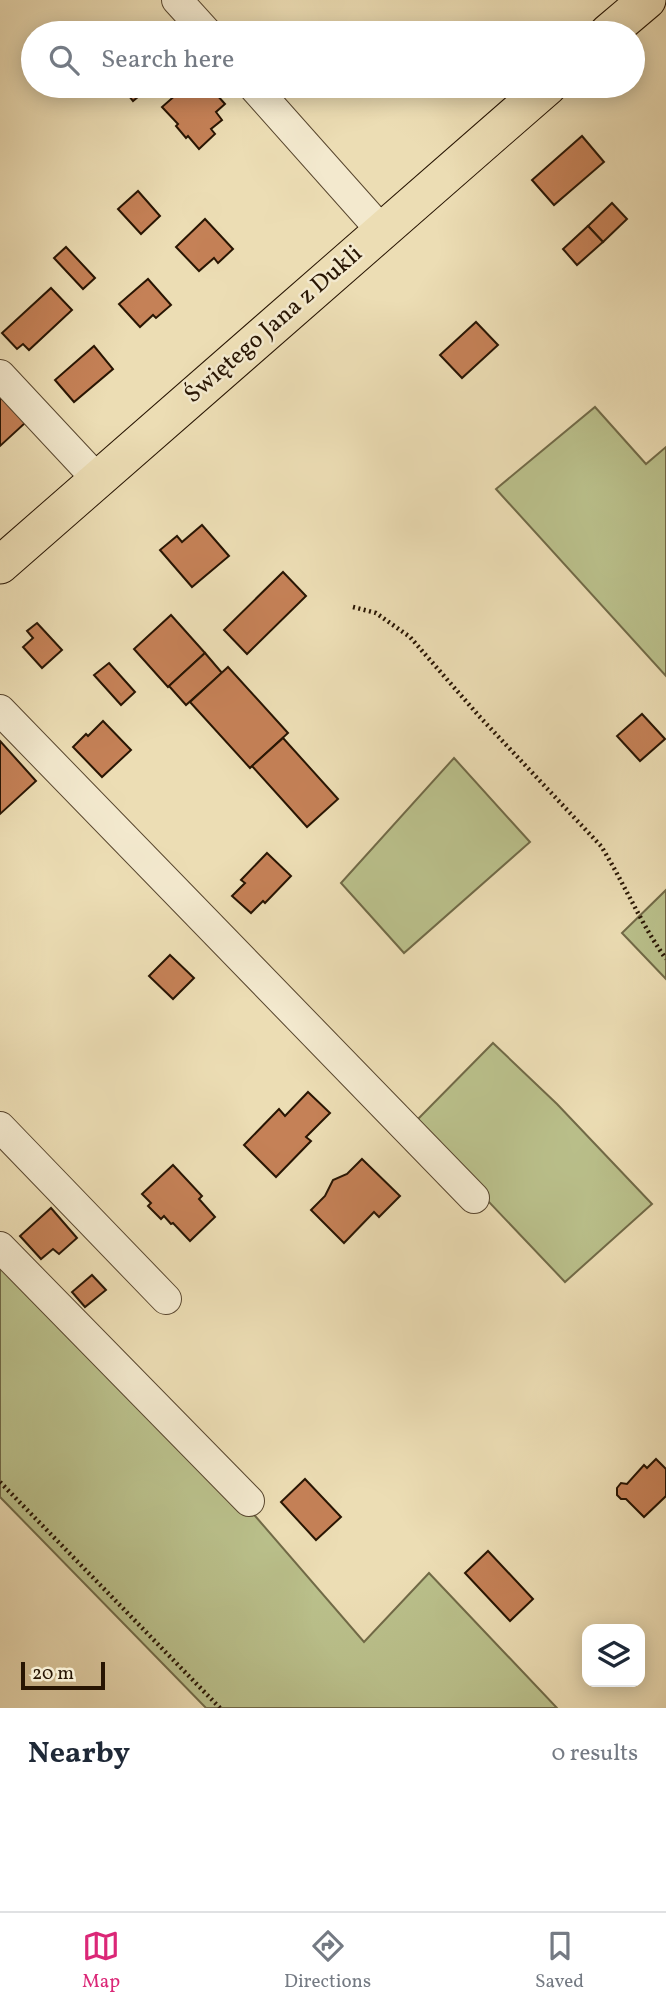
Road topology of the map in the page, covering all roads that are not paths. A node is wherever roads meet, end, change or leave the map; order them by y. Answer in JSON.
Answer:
{"nodes":[{"id":1,"x":177,"y":0,"type":"edge"},
{"id":2,"x":647,"y":0,"type":"edge"},
{"id":3,"x":196,"y":21,"type":"edge"},
{"id":4,"x":622,"y":21,"type":"edge"},
{"id":5,"x":264,"y":98,"type":"edge"},
{"id":6,"x":534,"y":98,"type":"edge"},
{"id":7,"x":382,"y":231,"type":"junction"},
{"id":8,"x":0,"y":375,"type":"edge"},
{"id":9,"x":98,"y":480,"type":"junction"},
{"id":10,"x":0,"y":565,"type":"edge"},
{"id":11,"x":0,"y":710,"type":"edge"},
{"id":12,"x":0,"y":1127,"type":"edge"},
{"id":13,"x":474,"y":1198,"type":"dead end"},
{"id":14,"x":0,"y":1247,"type":"edge"},
{"id":15,"x":166,"y":1299,"type":"dead end"},
{"id":16,"x":249,"y":1501,"type":"dead end"}],
"edges":[{"from":1,"to":3,"type":"lane"},
{"from":2,"to":4,"type":"main road"},
{"from":5,"to":7,"type":"lane"},
{"from":6,"to":7,"type":"main road","name":"Świętego Jana z Dukli"},
{"from":7,"to":9,"type":"main road","name":"Świętego Jana z Dukli"},
{"from":8,"to":9,"type":"lane"},
{"from":9,"to":10,"type":"main road","name":"Świętego Jana z Dukli"},
{"from":11,"to":13,"type":"lane"},
{"from":12,"to":15,"type":"lane"},
{"from":14,"to":16,"type":"lane"}]}
